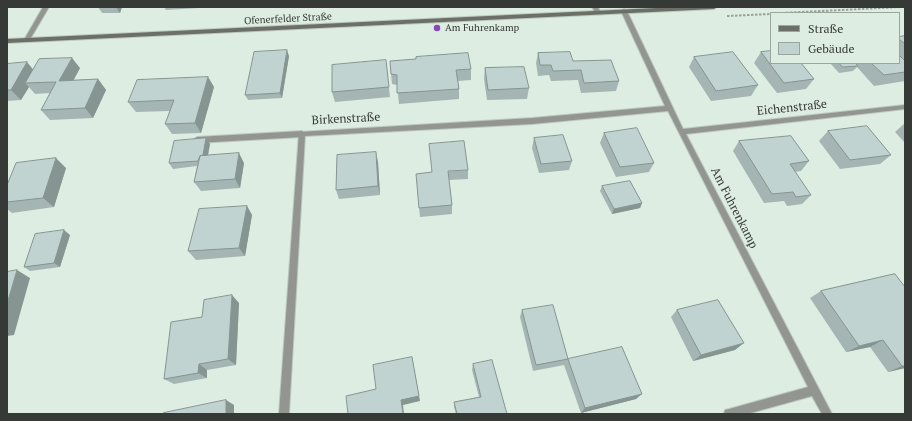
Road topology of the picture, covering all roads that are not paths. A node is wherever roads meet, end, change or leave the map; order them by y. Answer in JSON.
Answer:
{"nodes":[{"id":1,"x":46,"y":7,"type":"edge"},
{"id":2,"x":714,"y":7,"type":"edge"},
{"id":3,"x":597,"y":10,"type":"edge"},
{"id":4,"x":624,"y":11,"type":"junction"},
{"id":5,"x":27,"y":40,"type":"junction"},
{"id":6,"x":7,"y":41,"type":"edge"},
{"id":7,"x":905,"y":107,"type":"edge"},
{"id":8,"x":670,"y":108,"type":"junction"},
{"id":9,"x":681,"y":132,"type":"junction"},
{"id":10,"x":302,"y":134,"type":"junction"},
{"id":11,"x":192,"y":141,"type":"edge"},
{"id":12,"x":815,"y":390,"type":"junction"},
{"id":13,"x":284,"y":414,"type":"edge"},
{"id":14,"x":729,"y":414,"type":"edge"},
{"id":15,"x":827,"y":414,"type":"edge"}],
"edges":[{"from":1,"to":5,"type":"street"},
{"from":2,"to":4,"type":"street","name":"Ofenerfelder Straße"},
{"from":3,"to":4,"type":"street","name":"Ofenerfelder Straße"},
{"from":3,"to":5,"type":"street","name":"Ofenerfelder Straße"},
{"from":4,"to":8,"type":"street","name":"Am Fuhrenkamp"},
{"from":5,"to":6,"type":"street","name":"Ofenerfelder Straße"},
{"from":7,"to":9,"type":"street","name":"Eichenstraße"},
{"from":8,"to":9,"type":"street","name":"Am Fuhrenkamp"},
{"from":8,"to":10,"type":"street","name":"Birkenstraße"},
{"from":9,"to":12,"type":"street","name":"Am Fuhrenkamp"},
{"from":10,"to":11,"type":"street"},
{"from":10,"to":13,"type":"street","name":"Birkenstraße"},
{"from":12,"to":14,"type":"street"},
{"from":12,"to":15,"type":"street","name":"Am Fuhrenkamp"}]}
